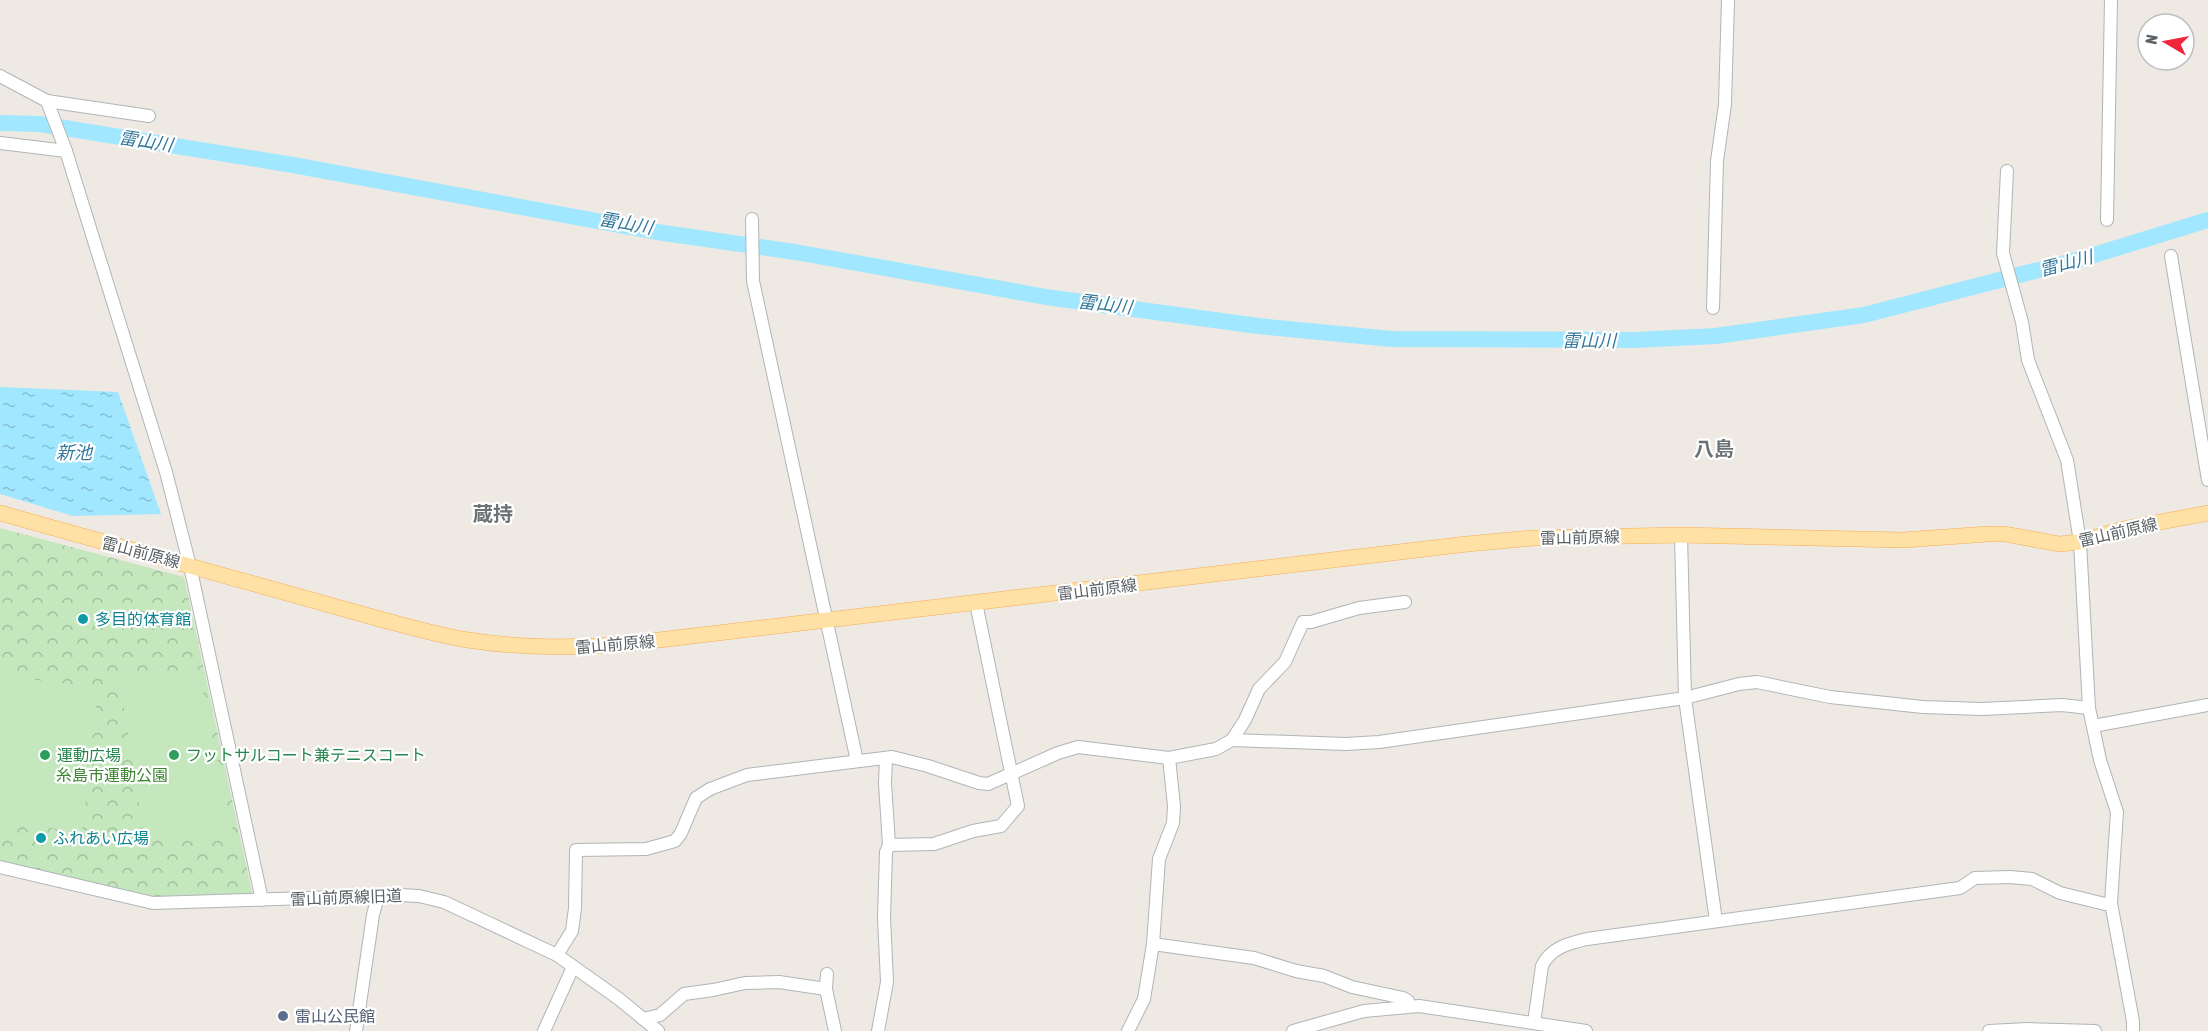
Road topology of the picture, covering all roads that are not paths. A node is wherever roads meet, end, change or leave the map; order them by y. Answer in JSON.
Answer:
{"nodes":[{"id":1,"x":1728,"y":0,"type":"edge"},
{"id":2,"x":2111,"y":0,"type":"edge"},
{"id":3,"x":0,"y":76,"type":"edge"},
{"id":4,"x":47,"y":104,"type":"junction"},
{"id":5,"x":149,"y":116,"type":"dead end"},
{"id":6,"x":0,"y":143,"type":"edge"},
{"id":7,"x":64,"y":148,"type":"junction"},
{"id":8,"x":2007,"y":171,"type":"dead end"},
{"id":9,"x":752,"y":219,"type":"dead end"},
{"id":10,"x":2107,"y":220,"type":"dead end"},
{"id":11,"x":2171,"y":256,"type":"dead end"},
{"id":12,"x":1713,"y":308,"type":"dead end"},
{"id":13,"x":2208,"y":480,"type":"edge"},
{"id":14,"x":0,"y":513,"type":"edge"},
{"id":15,"x":2208,"y":513,"type":"edge"},
{"id":16,"x":1681,"y":536,"type":"junction"},
{"id":17,"x":2079,"y":542,"type":"junction"},
{"id":18,"x":190,"y":566,"type":"junction"},
{"id":19,"x":1405,"y":602,"type":"dead end"},
{"id":20,"x":976,"y":603,"type":"junction"},
{"id":21,"x":826,"y":620,"type":"junction"},
{"id":22,"x":1685,"y":698,"type":"junction"},
{"id":23,"x":2208,"y":705,"type":"edge"},
{"id":24,"x":2090,"y":708,"type":"junction"},
{"id":25,"x":2092,"y":726,"type":"junction"},
{"id":26,"x":1232,"y":740,"type":"junction"},
{"id":27,"x":886,"y":758,"type":"junction"},
{"id":28,"x":1169,"y":758,"type":"junction"},
{"id":29,"x":857,"y":761,"type":"junction"},
{"id":30,"x":1011,"y":775,"type":"junction"},
{"id":31,"x":890,"y":844,"type":"junction"},
{"id":32,"x":0,"y":867,"type":"edge"},
{"id":33,"x":378,"y":896,"type":"junction"},
{"id":34,"x":262,"y":900,"type":"junction"},
{"id":35,"x":2111,"y":903,"type":"junction"},
{"id":36,"x":1716,"y":921,"type":"junction"},
{"id":37,"x":1153,"y":944,"type":"junction"},
{"id":38,"x":557,"y":955,"type":"junction"},
{"id":39,"x":573,"y":966,"type":"junction"},
{"id":40,"x":827,"y":974,"type":"dead end"},
{"id":41,"x":826,"y":989,"type":"junction"},
{"id":42,"x":1407,"y":1006,"type":"junction"},
{"id":43,"x":643,"y":1019,"type":"junction"},
{"id":44,"x":1534,"y":1023,"type":"junction"},
{"id":45,"x":356,"y":1031,"type":"edge"},
{"id":46,"x":544,"y":1031,"type":"edge"},
{"id":47,"x":657,"y":1031,"type":"edge"},
{"id":48,"x":835,"y":1031,"type":"edge"},
{"id":49,"x":878,"y":1031,"type":"edge"},
{"id":50,"x":1128,"y":1031,"type":"edge"},
{"id":51,"x":1293,"y":1031,"type":"edge"},
{"id":52,"x":1586,"y":1031,"type":"edge"},
{"id":53,"x":1989,"y":1031,"type":"edge"},
{"id":54,"x":2095,"y":1031,"type":"edge"},
{"id":55,"x":2133,"y":1031,"type":"edge"}],
"edges":[{"from":1,"to":12,"type":"street"},
{"from":2,"to":10,"type":"street"},
{"from":3,"to":4,"type":"street"},
{"from":4,"to":5,"type":"street"},
{"from":4,"to":7,"type":"street"},
{"from":6,"to":7,"type":"street"},
{"from":7,"to":18,"type":"street"},
{"from":8,"to":17,"type":"street"},
{"from":9,"to":21,"type":"street"},
{"from":11,"to":13,"type":"street"},
{"from":14,"to":18,"type":"main road","name":"雷山前原線"},
{"from":15,"to":17,"type":"main road","name":"雷山前原線"},
{"from":16,"to":17,"type":"main road","name":"雷山前原線"},
{"from":16,"to":20,"type":"main road","name":"雷山前原線"},
{"from":16,"to":22,"type":"street"},
{"from":17,"to":24,"type":"street"},
{"from":18,"to":21,"type":"main road","name":"雷山前原線"},
{"from":18,"to":34,"type":"street"},
{"from":19,"to":26,"type":"street"},
{"from":20,"to":21,"type":"main road","name":"雷山前原線"},
{"from":20,"to":30,"type":"street"},
{"from":21,"to":29,"type":"street"},
{"from":22,"to":24,"type":"street"},
{"from":22,"to":26,"type":"street"},
{"from":22,"to":36,"type":"street"},
{"from":23,"to":25,"type":"street"},
{"from":24,"to":25,"type":"street"},
{"from":25,"to":35,"type":"street"},
{"from":26,"to":28,"type":"street"},
{"from":27,"to":29,"type":"street"},
{"from":27,"to":30,"type":"street"},
{"from":27,"to":31,"type":"street"},
{"from":28,"to":30,"type":"street"},
{"from":28,"to":37,"type":"street"},
{"from":29,"to":38,"type":"street"},
{"from":30,"to":31,"type":"street"},
{"from":31,"to":49,"type":"street"},
{"from":32,"to":34,"type":"street","name":"雷山前原線旧道"},
{"from":33,"to":34,"type":"street","name":"雷山前原線旧道"},
{"from":33,"to":38,"type":"street","name":"雷山前原線旧道"},
{"from":33,"to":45,"type":"street"},
{"from":35,"to":36,"type":"street"},
{"from":35,"to":55,"type":"street"},
{"from":36,"to":44,"type":"street"},
{"from":37,"to":42,"type":"street"},
{"from":37,"to":50,"type":"street"},
{"from":38,"to":39,"type":"street","name":"雷山前原線旧道"},
{"from":39,"to":43,"type":"street","name":"雷山前原線旧道"},
{"from":39,"to":46,"type":"street"},
{"from":40,"to":41,"type":"street"},
{"from":41,"to":43,"type":"street"},
{"from":41,"to":48,"type":"street"},
{"from":42,"to":44,"type":"street"},
{"from":42,"to":51,"type":"street"},
{"from":43,"to":47,"type":"street","name":"雷山前原線旧道"},
{"from":44,"to":52,"type":"street"},
{"from":53,"to":54,"type":"street"}]}
